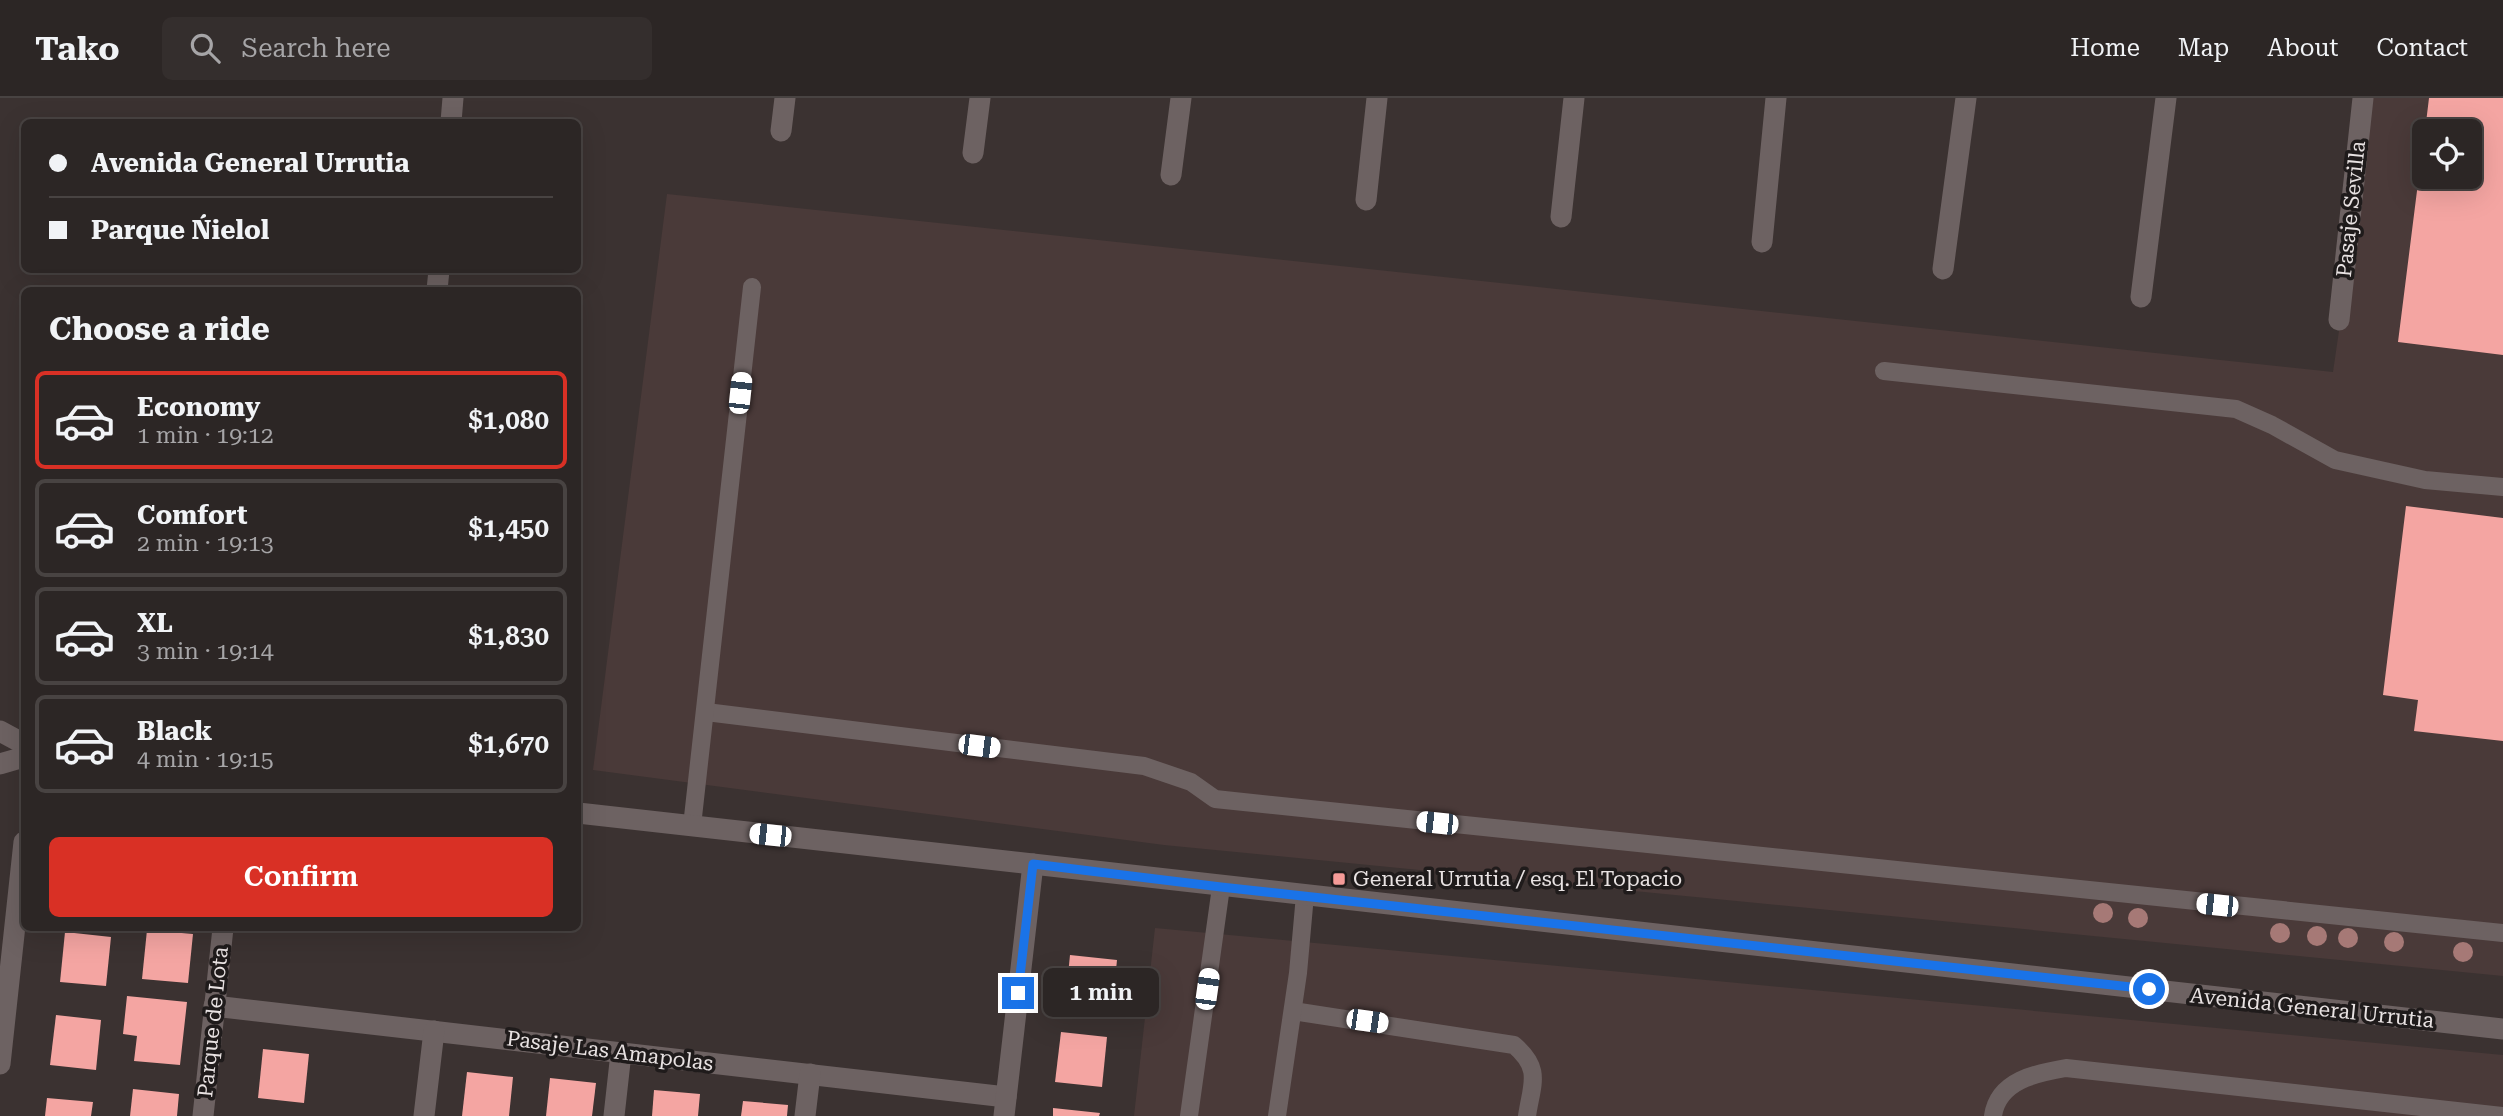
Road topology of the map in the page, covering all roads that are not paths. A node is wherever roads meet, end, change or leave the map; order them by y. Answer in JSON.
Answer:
{"nodes":[{"id":1,"x":453,"y":98,"type":"edge"},
{"id":2,"x":785,"y":98,"type":"edge"},
{"id":3,"x":980,"y":98,"type":"edge"},
{"id":4,"x":1181,"y":98,"type":"edge"},
{"id":5,"x":1377,"y":98,"type":"edge"},
{"id":6,"x":1574,"y":98,"type":"edge"},
{"id":7,"x":1776,"y":98,"type":"edge"},
{"id":8,"x":1966,"y":98,"type":"edge"},
{"id":9,"x":2166,"y":98,"type":"edge"},
{"id":10,"x":2362,"y":98,"type":"edge"},
{"id":11,"x":451,"y":119,"type":"edge"},
{"id":12,"x":781,"y":131,"type":"dead end"},
{"id":13,"x":973,"y":153,"type":"dead end"},
{"id":14,"x":1171,"y":175,"type":"dead end"},
{"id":15,"x":1366,"y":200,"type":"dead end"},
{"id":16,"x":1561,"y":217,"type":"dead end"},
{"id":17,"x":1762,"y":242,"type":"dead end"},
{"id":18,"x":1943,"y":269,"type":"dead end"},
{"id":19,"x":752,"y":287,"type":"dead end"},
{"id":20,"x":2141,"y":297,"type":"dead end"},
{"id":21,"x":2339,"y":320,"type":"dead end"},
{"id":22,"x":1884,"y":372,"type":"dead end"},
{"id":23,"x":2503,"y":487,"type":"edge"},
{"id":24,"x":706,"y":712,"type":"junction"},
{"id":25,"x":0,"y":731,"type":"edge"},
{"id":26,"x":21,"y":742,"type":"edge"},
{"id":27,"x":21,"y":758,"type":"edge"},
{"id":28,"x":0,"y":764,"type":"edge"},
{"id":29,"x":581,"y":813,"type":"edge"},
{"id":30,"x":692,"y":826,"type":"junction"},
{"id":31,"x":1033,"y":864,"type":"junction"},
{"id":32,"x":21,"y":866,"type":"edge"},
{"id":33,"x":1221,"y":887,"type":"junction"},
{"id":34,"x":1305,"y":895,"type":"junction"},
{"id":35,"x":223,"y":931,"type":"edge"},
{"id":36,"x":2503,"y":933,"type":"edge"},
{"id":37,"x":214,"y":1006,"type":"junction"},
{"id":38,"x":3,"y":1009,"type":"edge"},
{"id":39,"x":1293,"y":1011,"type":"junction"},
{"id":40,"x":2503,"y":1029,"type":"edge"},
{"id":41,"x":434,"y":1031,"type":"junction"},
{"id":42,"x":621,"y":1053,"type":"junction"},
{"id":43,"x":0,"y":1064,"type":"edge"},
{"id":44,"x":810,"y":1074,"type":"junction"},
{"id":45,"x":1005,"y":1107,"type":"edge"},
{"id":46,"x":203,"y":1116,"type":"edge"},
{"id":47,"x":424,"y":1116,"type":"edge"},
{"id":48,"x":614,"y":1116,"type":"edge"},
{"id":49,"x":805,"y":1116,"type":"edge"},
{"id":50,"x":1189,"y":1116,"type":"edge"},
{"id":51,"x":1277,"y":1116,"type":"edge"},
{"id":52,"x":1527,"y":1116,"type":"edge"},
{"id":53,"x":1993,"y":1116,"type":"edge"},
{"id":54,"x":2503,"y":1116,"type":"edge"}],
"edges":[{"from":1,"to":11,"type":"street"},
{"from":2,"to":12,"type":"street"},
{"from":3,"to":13,"type":"street"},
{"from":4,"to":14,"type":"street"},
{"from":5,"to":15,"type":"street"},
{"from":6,"to":16,"type":"street"},
{"from":7,"to":17,"type":"street"},
{"from":8,"to":18,"type":"street"},
{"from":9,"to":20,"type":"street"},
{"from":10,"to":21,"type":"street","name":"Pasaje Sevilla"},
{"from":19,"to":24,"type":"lane"},
{"from":22,"to":23,"type":"lane"},
{"from":24,"to":30,"type":"lane"},
{"from":24,"to":36,"type":"lane"},
{"from":25,"to":26,"type":"street"},
{"from":27,"to":28,"type":"street"},
{"from":29,"to":30,"type":"street","name":"Avenida General Urrutia"},
{"from":30,"to":31,"type":"street","name":"Avenida General Urrutia"},
{"from":31,"to":33,"type":"street","name":"Avenida General Urrutia"},
{"from":31,"to":45,"type":"street"},
{"from":32,"to":38,"type":"street"},
{"from":33,"to":34,"type":"street","name":"Avenida General Urrutia"},
{"from":33,"to":50,"type":"lane"},
{"from":34,"to":39,"type":"lane"},
{"from":34,"to":40,"type":"street","name":"Avenida General Urrutia"},
{"from":35,"to":37,"type":"street","name":"Parque de Lota"},
{"from":37,"to":41,"type":"street","name":"Pasaje Las Amapolas"},
{"from":37,"to":46,"type":"street","name":"Parque de Lota"},
{"from":38,"to":43,"type":"street"},
{"from":39,"to":51,"type":"lane"},
{"from":39,"to":52,"type":"lane"},
{"from":41,"to":42,"type":"street","name":"Pasaje Las Amapolas"},
{"from":41,"to":47,"type":"street"},
{"from":42,"to":44,"type":"street","name":"Pasaje Las Amapolas"},
{"from":42,"to":48,"type":"street"},
{"from":44,"to":45,"type":"street","name":"Pasaje Las Amapolas"},
{"from":44,"to":49,"type":"street"},
{"from":53,"to":54,"type":"lane"}]}
